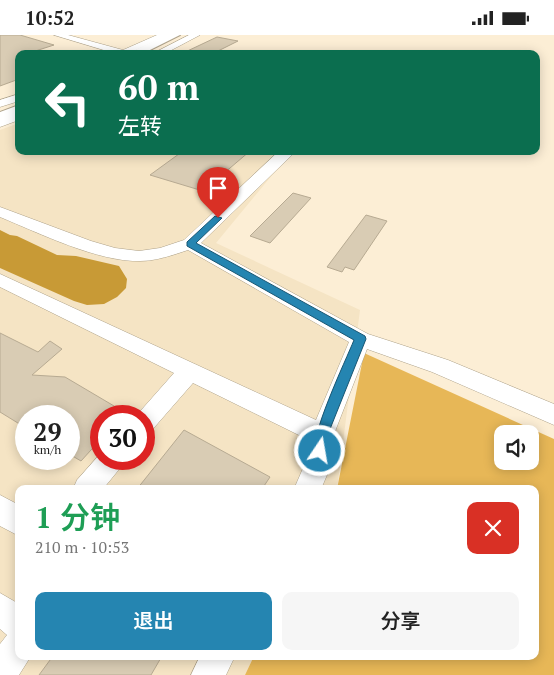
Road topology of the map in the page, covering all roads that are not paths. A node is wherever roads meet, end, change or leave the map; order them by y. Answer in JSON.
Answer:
{"nodes":[{"id":1,"x":58,"y":35,"type":"edge"},
{"id":2,"x":164,"y":35,"type":"edge"},
{"id":3,"x":175,"y":35,"type":"edge"},
{"id":4,"x":186,"y":35,"type":"edge"},
{"id":5,"x":196,"y":35,"type":"edge"},
{"id":6,"x":115,"y":50,"type":"edge"},
{"id":7,"x":132,"y":50,"type":"edge"},
{"id":8,"x":134,"y":50,"type":"edge"},
{"id":9,"x":154,"y":50,"type":"edge"},
{"id":10,"x":164,"y":50,"type":"edge"},
{"id":11,"x":9,"y":110,"type":"edge"},
{"id":12,"x":0,"y":123,"type":"edge"},
{"id":13,"x":285,"y":155,"type":"edge"},
{"id":14,"x":0,"y":212,"type":"edge"},
{"id":15,"x":190,"y":244,"type":"junction"},
{"id":16,"x":0,"y":280,"type":"edge"},
{"id":17,"x":361,"y":339,"type":"junction"},
{"id":18,"x":190,"y":371,"type":"junction"},
{"id":19,"x":155,"y":411,"type":"edge"},
{"id":20,"x":554,"y":415,"type":"edge"},
{"id":21,"x":322,"y":434,"type":"junction"},
{"id":22,"x":102,"y":470,"type":"edge"},
{"id":23,"x":89,"y":485,"type":"edge"},
{"id":24,"x":309,"y":485,"type":"edge"},
{"id":25,"x":0,"y":509,"type":"edge"},
{"id":26,"x":15,"y":519,"type":"edge"},
{"id":27,"x":0,"y":609,"type":"edge"},
{"id":28,"x":15,"y":621,"type":"edge"},
{"id":29,"x":15,"y":652,"type":"edge"},
{"id":30,"x":216,"y":660,"type":"edge"},
{"id":31,"x":0,"y":673,"type":"edge"},
{"id":32,"x":208,"y":675,"type":"edge"}],
"edges":[{"from":1,"to":6,"type":"street"},
{"from":2,"to":7,"type":"street"},
{"from":3,"to":8,"type":"main road"},
{"from":4,"to":9,"type":"main road"},
{"from":5,"to":10,"type":"street"},
{"from":11,"to":12,"type":"street"},
{"from":13,"to":15,"type":"street"},
{"from":14,"to":15,"type":"street"},
{"from":15,"to":17,"type":"street"},
{"from":16,"to":18,"type":"street"},
{"from":17,"to":20,"type":"street"},
{"from":17,"to":21,"type":"street"},
{"from":18,"to":19,"type":"street"},
{"from":18,"to":21,"type":"street"},
{"from":21,"to":24,"type":"street"},
{"from":22,"to":23,"type":"street"},
{"from":25,"to":26,"type":"street"},
{"from":27,"to":28,"type":"street"},
{"from":29,"to":31,"type":"street"},
{"from":30,"to":32,"type":"street"}]}
